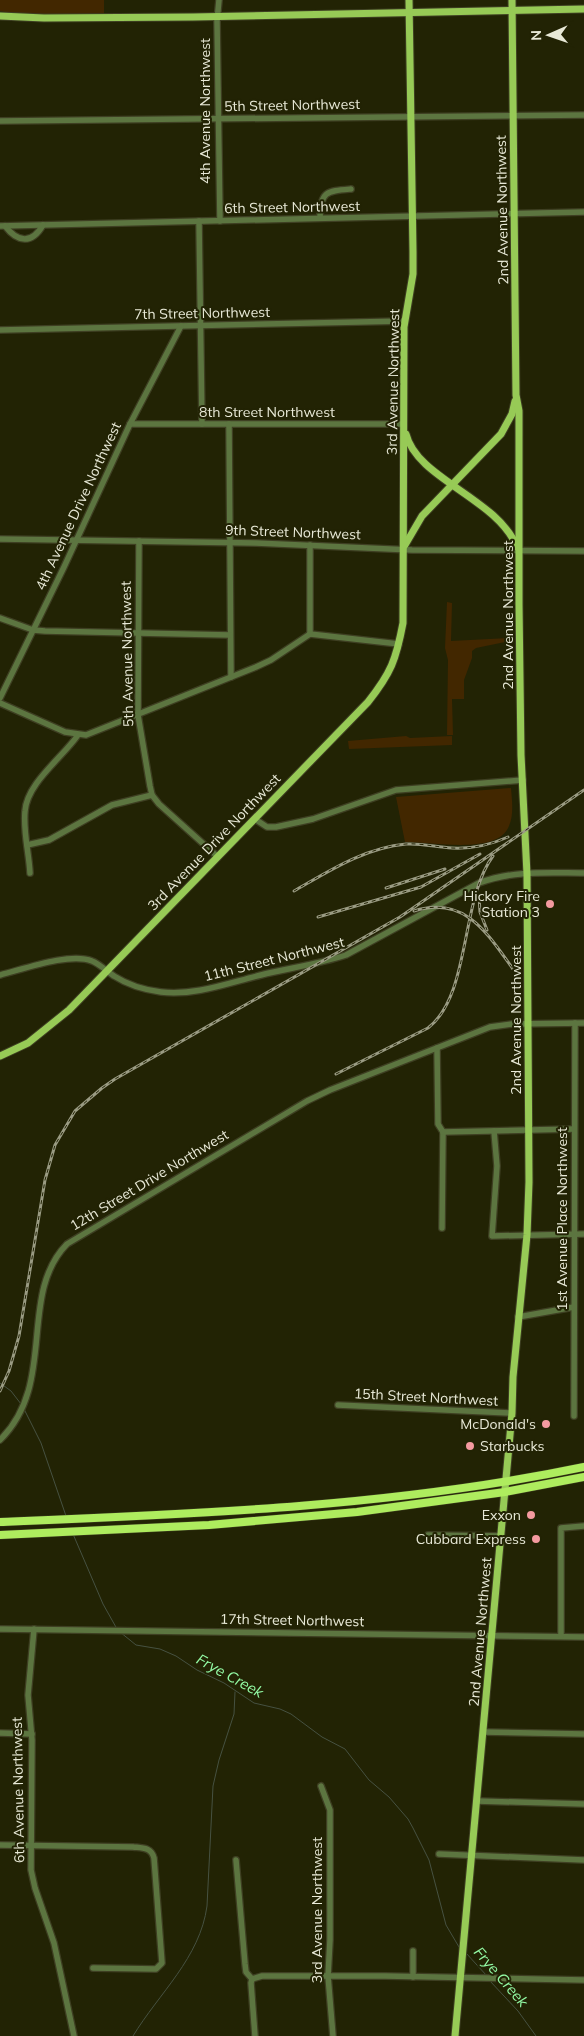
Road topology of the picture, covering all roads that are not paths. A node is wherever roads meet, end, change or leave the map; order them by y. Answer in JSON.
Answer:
{"nodes":[{"id":1,"x":218,"y":0,"type":"edge"},
{"id":2,"x":409,"y":0,"type":"edge"},
{"id":3,"x":512,"y":0,"type":"edge"},
{"id":4,"x":584,"y":9,"type":"edge"},
{"id":5,"x":512,"y":10,"type":"junction"},
{"id":6,"x":409,"y":12,"type":"junction"},
{"id":7,"x":0,"y":16,"type":"edge"},
{"id":8,"x":217,"y":16,"type":"junction"},
{"id":9,"x":584,"y":115,"type":"edge"},
{"id":10,"x":513,"y":116,"type":"junction"},
{"id":11,"x":411,"y":117,"type":"junction"},
{"id":12,"x":218,"y":119,"type":"junction"},
{"id":13,"x":0,"y":121,"type":"edge"},
{"id":14,"x":351,"y":190,"type":"dead end"},
{"id":15,"x":584,"y":212,"type":"edge"},
{"id":16,"x":515,"y":214,"type":"junction"},
{"id":17,"x":413,"y":216,"type":"junction"},
{"id":18,"x":320,"y":218,"type":"junction"},
{"id":19,"x":198,"y":221,"type":"junction"},
{"id":20,"x":220,"y":221,"type":"junction"},
{"id":21,"x":43,"y":225,"type":"junction"},
{"id":22,"x":3,"y":226,"type":"edge"},
{"id":23,"x":405,"y":321,"type":"junction"},
{"id":24,"x":181,"y":326,"type":"junction"},
{"id":25,"x":202,"y":326,"type":"junction"},
{"id":26,"x":0,"y":330,"type":"edge"},
{"id":27,"x":516,"y":395,"type":"junction"},
{"id":28,"x":130,"y":424,"type":"junction"},
{"id":29,"x":202,"y":424,"type":"junction"},
{"id":30,"x":229,"y":424,"type":"junction"},
{"id":31,"x":404,"y":424,"type":"junction"},
{"id":32,"x":452,"y":484,"type":"junction"},
{"id":33,"x":0,"y":539,"type":"edge"},
{"id":34,"x":76,"y":540,"type":"junction"},
{"id":35,"x":139,"y":541,"type":"junction"},
{"id":36,"x":231,"y":543,"type":"junction"},
{"id":37,"x":310,"y":545,"type":"junction"},
{"id":38,"x":403,"y":548,"type":"junction"},
{"id":39,"x":519,"y":550,"type":"junction"},
{"id":40,"x":584,"y":550,"type":"edge"},
{"id":41,"x":0,"y":618,"type":"edge"},
{"id":42,"x":33,"y":630,"type":"junction"},
{"id":43,"x":139,"y":633,"type":"junction"},
{"id":44,"x":310,"y":634,"type":"junction"},
{"id":45,"x":230,"y":635,"type":"junction"},
{"id":46,"x":399,"y":644,"type":"junction"},
{"id":47,"x":231,"y":677,"type":"junction"},
{"id":48,"x":0,"y":698,"type":"edge"},
{"id":49,"x":0,"y":703,"type":"edge"},
{"id":50,"x":138,"y":715,"type":"junction"},
{"id":51,"x":78,"y":735,"type":"junction"},
{"id":52,"x":523,"y":780,"type":"junction"},
{"id":53,"x":152,"y":795,"type":"junction"},
{"id":54,"x":255,"y":819,"type":"junction"},
{"id":55,"x":27,"y":845,"type":"junction"},
{"id":56,"x":218,"y":857,"type":"junction"},
{"id":57,"x":30,"y":873,"type":"dead end"},
{"id":58,"x":584,"y":873,"type":"edge"},
{"id":59,"x":527,"y":874,"type":"junction"},
{"id":60,"x":107,"y":971,"type":"junction"},
{"id":61,"x":0,"y":975,"type":"edge"},
{"id":62,"x":575,"y":1023,"type":"junction"},
{"id":63,"x":584,"y":1023,"type":"edge"},
{"id":64,"x":528,"y":1024,"type":"junction"},
{"id":65,"x":437,"y":1048,"type":"junction"},
{"id":66,"x":0,"y":1056,"type":"edge"},
{"id":67,"x":574,"y":1129,"type":"junction"},
{"id":68,"x":529,"y":1130,"type":"junction"},
{"id":69,"x":494,"y":1131,"type":"junction"},
{"id":70,"x":444,"y":1132,"type":"junction"},
{"id":71,"x":442,"y":1228,"type":"dead end"},
{"id":72,"x":584,"y":1234,"type":"edge"},
{"id":73,"x":527,"y":1235,"type":"junction"},
{"id":74,"x":574,"y":1235,"type":"junction"},
{"id":75,"x":574,"y":1306,"type":"junction"},
{"id":76,"x":518,"y":1317,"type":"junction"},
{"id":77,"x":338,"y":1405,"type":"dead end"},
{"id":78,"x":512,"y":1413,"type":"junction"},
{"id":79,"x":574,"y":1416,"type":"dead end"},
{"id":80,"x":0,"y":1440,"type":"edge"},
{"id":81,"x":584,"y":1467,"type":"edge"},
{"id":82,"x":584,"y":1477,"type":"edge"},
{"id":83,"x":506,"y":1482,"type":"junction"},
{"id":84,"x":505,"y":1492,"type":"junction"},
{"id":85,"x":0,"y":1522,"type":"edge"},
{"id":86,"x":584,"y":1526,"type":"edge"},
{"id":87,"x":0,"y":1535,"type":"edge"},
{"id":88,"x":428,"y":1535,"type":"dead end"},
{"id":89,"x":501,"y":1536,"type":"junction"},
{"id":90,"x":0,"y":1629,"type":"edge"},
{"id":91,"x":34,"y":1629,"type":"junction"},
{"id":92,"x":492,"y":1635,"type":"junction"},
{"id":93,"x":561,"y":1636,"type":"junction"},
{"id":94,"x":584,"y":1637,"type":"edge"},
{"id":95,"x":483,"y":1732,"type":"junction"},
{"id":96,"x":0,"y":1734,"type":"edge"},
{"id":97,"x":32,"y":1734,"type":"junction"},
{"id":98,"x":584,"y":1734,"type":"edge"},
{"id":99,"x":321,"y":1786,"type":"dead end"},
{"id":100,"x":477,"y":1801,"type":"junction"},
{"id":101,"x":584,"y":1804,"type":"edge"},
{"id":102,"x":0,"y":1845,"type":"edge"},
{"id":103,"x":30,"y":1845,"type":"junction"},
{"id":104,"x":440,"y":1854,"type":"dead end"},
{"id":105,"x":472,"y":1857,"type":"junction"},
{"id":106,"x":236,"y":1860,"type":"dead end"},
{"id":107,"x":584,"y":1860,"type":"edge"},
{"id":108,"x":413,"y":1951,"type":"dead end"},
{"id":109,"x":93,"y":1968,"type":"dead end"},
{"id":110,"x":328,"y":1976,"type":"junction"},
{"id":111,"x":413,"y":1977,"type":"junction"},
{"id":112,"x":252,"y":1978,"type":"junction"},
{"id":113,"x":461,"y":1978,"type":"junction"},
{"id":114,"x":584,"y":1980,"type":"edge"},
{"id":115,"x":74,"y":2036,"type":"edge"},
{"id":116,"x":255,"y":2036,"type":"edge"},
{"id":117,"x":333,"y":2036,"type":"edge"},
{"id":118,"x":455,"y":2036,"type":"edge"}],
"edges":[{"from":1,"to":8,"type":"street","name":"4th Avenue Northwest"},
{"from":2,"to":6,"type":"main road","name":"3rd Avenue Northwest"},
{"from":3,"to":5,"type":"main road","name":"2nd Avenue Northwest"},
{"from":4,"to":5,"type":"main road"},
{"from":5,"to":6,"type":"main road"},
{"from":5,"to":10,"type":"main road","name":"2nd Avenue Northwest"},
{"from":6,"to":8,"type":"main road"},
{"from":6,"to":11,"type":"main road","name":"3rd Avenue Northwest"},
{"from":7,"to":8,"type":"main road"},
{"from":8,"to":12,"type":"street","name":"4th Avenue Northwest"},
{"from":9,"to":10,"type":"street","name":"5th Street Northwest"},
{"from":10,"to":11,"type":"street","name":"5th Street Northwest"},
{"from":10,"to":16,"type":"main road","name":"2nd Avenue Northwest"},
{"from":11,"to":12,"type":"street","name":"5th Street Northwest"},
{"from":11,"to":17,"type":"main road","name":"3rd Avenue Northwest"},
{"from":12,"to":13,"type":"street","name":"5th Street Northwest"},
{"from":12,"to":20,"type":"street","name":"4th Avenue Northwest"},
{"from":14,"to":18,"type":"street"},
{"from":15,"to":16,"type":"street","name":"6th Street Northwest"},
{"from":16,"to":17,"type":"street","name":"6th Street Northwest"},
{"from":16,"to":27,"type":"main road","name":"2nd Avenue Northwest"},
{"from":17,"to":18,"type":"street","name":"6th Street Northwest"},
{"from":17,"to":23,"type":"main road","name":"3rd Avenue Northwest"},
{"from":18,"to":20,"type":"street","name":"6th Street Northwest"},
{"from":19,"to":20,"type":"street","name":"6th Street Northwest"},
{"from":19,"to":21,"type":"street","name":"6th Street Northwest"},
{"from":19,"to":25,"type":"street"},
{"from":21,"to":22,"type":"street","name":"6th Street Northwest"},
{"from":21,"to":22,"type":"street"},
{"from":23,"to":25,"type":"street","name":"7th Street Northwest"},
{"from":23,"to":31,"type":"main road","name":"3rd Avenue Northwest"},
{"from":24,"to":25,"type":"street","name":"7th Street Northwest"},
{"from":24,"to":26,"type":"street","name":"7th Street Northwest"},
{"from":24,"to":28,"type":"street","name":"4th Avenue Drive Northwest"},
{"from":25,"to":29,"type":"street"},
{"from":27,"to":32,"type":"main road"},
{"from":27,"to":39,"type":"main road","name":"2nd Avenue Northwest"},
{"from":28,"to":29,"type":"street","name":"8th Street Northwest"},
{"from":28,"to":34,"type":"street","name":"4th Avenue Drive Northwest"},
{"from":29,"to":30,"type":"street","name":"8th Street Northwest"},
{"from":30,"to":31,"type":"street","name":"8th Street Northwest"},
{"from":30,"to":36,"type":"street"},
{"from":31,"to":32,"type":"main road"},
{"from":31,"to":38,"type":"main road","name":"3rd Avenue Northwest"},
{"from":32,"to":38,"type":"main road"},
{"from":32,"to":39,"type":"main road"},
{"from":33,"to":34,"type":"street","name":"9th Street Northwest"},
{"from":34,"to":35,"type":"street","name":"9th Street Northwest"},
{"from":34,"to":42,"type":"street","name":"4th Avenue Drive Northwest"},
{"from":35,"to":36,"type":"street","name":"9th Street Northwest"},
{"from":35,"to":43,"type":"street","name":"5th Avenue Northwest"},
{"from":36,"to":37,"type":"street","name":"9th Street Northwest"},
{"from":36,"to":45,"type":"street"},
{"from":37,"to":38,"type":"street","name":"9th Street Northwest"},
{"from":37,"to":44,"type":"street"},
{"from":38,"to":39,"type":"street","name":"9th Street Northwest"},
{"from":38,"to":46,"type":"main road","name":"3rd Avenue Northwest"},
{"from":39,"to":40,"type":"street","name":"9th Street Northwest"},
{"from":39,"to":52,"type":"main road","name":"2nd Avenue Northwest"},
{"from":41,"to":42,"type":"street"},
{"from":42,"to":43,"type":"street"},
{"from":42,"to":48,"type":"street","name":"4th Avenue Drive Northwest"},
{"from":43,"to":45,"type":"street"},
{"from":43,"to":50,"type":"street","name":"5th Avenue Northwest"},
{"from":44,"to":46,"type":"street"},
{"from":44,"to":47,"type":"street"},
{"from":45,"to":47,"type":"street"},
{"from":46,"to":54,"type":"main road","name":"3rd Avenue Drive Northwest"},
{"from":47,"to":50,"type":"street"},
{"from":49,"to":51,"type":"street"},
{"from":50,"to":51,"type":"street"},
{"from":50,"to":53,"type":"street","name":"5th Avenue Northwest"},
{"from":51,"to":55,"type":"street"},
{"from":52,"to":54,"type":"street"},
{"from":52,"to":59,"type":"main road","name":"2nd Avenue Northwest"},
{"from":53,"to":55,"type":"street"},
{"from":53,"to":56,"type":"street"},
{"from":54,"to":56,"type":"main road","name":"3rd Avenue Drive Northwest"},
{"from":55,"to":57,"type":"street"},
{"from":56,"to":60,"type":"main road","name":"3rd Avenue Drive Northwest"},
{"from":58,"to":59,"type":"street","name":"11th Street Northwest"},
{"from":59,"to":60,"type":"street","name":"11th Street Northwest"},
{"from":59,"to":64,"type":"main road","name":"2nd Avenue Northwest"},
{"from":60,"to":61,"type":"street","name":"11th Street Northwest"},
{"from":60,"to":66,"type":"main road","name":"3rd Avenue Drive Northwest"},
{"from":62,"to":63,"type":"street","name":"12th Street Drive Northwest"},
{"from":62,"to":64,"type":"street","name":"12th Street Drive Northwest"},
{"from":62,"to":67,"type":"street","name":"1st Avenue Place Northwest"},
{"from":64,"to":65,"type":"street","name":"12th Street Drive Northwest"},
{"from":64,"to":68,"type":"main road","name":"2nd Avenue Northwest"},
{"from":65,"to":70,"type":"street"},
{"from":65,"to":80,"type":"street","name":"12th Street Drive Northwest"},
{"from":67,"to":68,"type":"street"},
{"from":67,"to":74,"type":"street","name":"1st Avenue Place Northwest"},
{"from":68,"to":69,"type":"street"},
{"from":68,"to":73,"type":"main road","name":"2nd Avenue Northwest"},
{"from":69,"to":70,"type":"street"},
{"from":69,"to":73,"type":"street"},
{"from":70,"to":71,"type":"street"},
{"from":72,"to":74,"type":"street"},
{"from":73,"to":74,"type":"street"},
{"from":73,"to":76,"type":"main road","name":"2nd Avenue Northwest"},
{"from":74,"to":75,"type":"street","name":"1st Avenue Place Northwest"},
{"from":75,"to":76,"type":"street"},
{"from":75,"to":79,"type":"street","name":"1st Avenue Place Northwest"},
{"from":76,"to":78,"type":"main road","name":"2nd Avenue Northwest"},
{"from":77,"to":78,"type":"street","name":"15th Street Northwest"},
{"from":78,"to":83,"type":"main road","name":"2nd Avenue Northwest"},
{"from":81,"to":83,"type":"highway"},
{"from":82,"to":84,"type":"highway"},
{"from":83,"to":84,"type":"main road","name":"2nd Avenue Northwest"},
{"from":83,"to":85,"type":"highway"},
{"from":84,"to":87,"type":"highway"},
{"from":84,"to":89,"type":"main road","name":"2nd Avenue Northwest"},
{"from":86,"to":93,"type":"street"},
{"from":88,"to":89,"type":"street"},
{"from":89,"to":92,"type":"main road","name":"2nd Avenue Northwest"},
{"from":90,"to":91,"type":"street","name":"17th Street Northwest"},
{"from":91,"to":92,"type":"street","name":"17th Street Northwest"},
{"from":91,"to":97,"type":"street","name":"6th Avenue Northwest"},
{"from":92,"to":93,"type":"street","name":"17th Street Northwest"},
{"from":92,"to":95,"type":"main road","name":"2nd Avenue Northwest"},
{"from":93,"to":94,"type":"street","name":"17th Street Northwest"},
{"from":95,"to":98,"type":"street"},
{"from":95,"to":100,"type":"main road","name":"2nd Avenue Northwest"},
{"from":96,"to":97,"type":"street"},
{"from":97,"to":103,"type":"street","name":"6th Avenue Northwest"},
{"from":99,"to":110,"type":"street","name":"3rd Avenue Northwest"},
{"from":100,"to":101,"type":"street"},
{"from":100,"to":105,"type":"main road","name":"2nd Avenue Northwest"},
{"from":102,"to":103,"type":"street"},
{"from":103,"to":109,"type":"street"},
{"from":103,"to":115,"type":"street","name":"6th Avenue Northwest"},
{"from":104,"to":105,"type":"street"},
{"from":105,"to":107,"type":"street"},
{"from":105,"to":113,"type":"main road","name":"2nd Avenue Northwest"},
{"from":106,"to":112,"type":"street"},
{"from":108,"to":111,"type":"street"},
{"from":110,"to":111,"type":"street"},
{"from":110,"to":112,"type":"street"},
{"from":110,"to":117,"type":"street","name":"3rd Avenue Northwest"},
{"from":111,"to":113,"type":"street"},
{"from":112,"to":116,"type":"street"},
{"from":113,"to":114,"type":"street"},
{"from":113,"to":118,"type":"main road","name":"2nd Avenue Northwest"}]}
